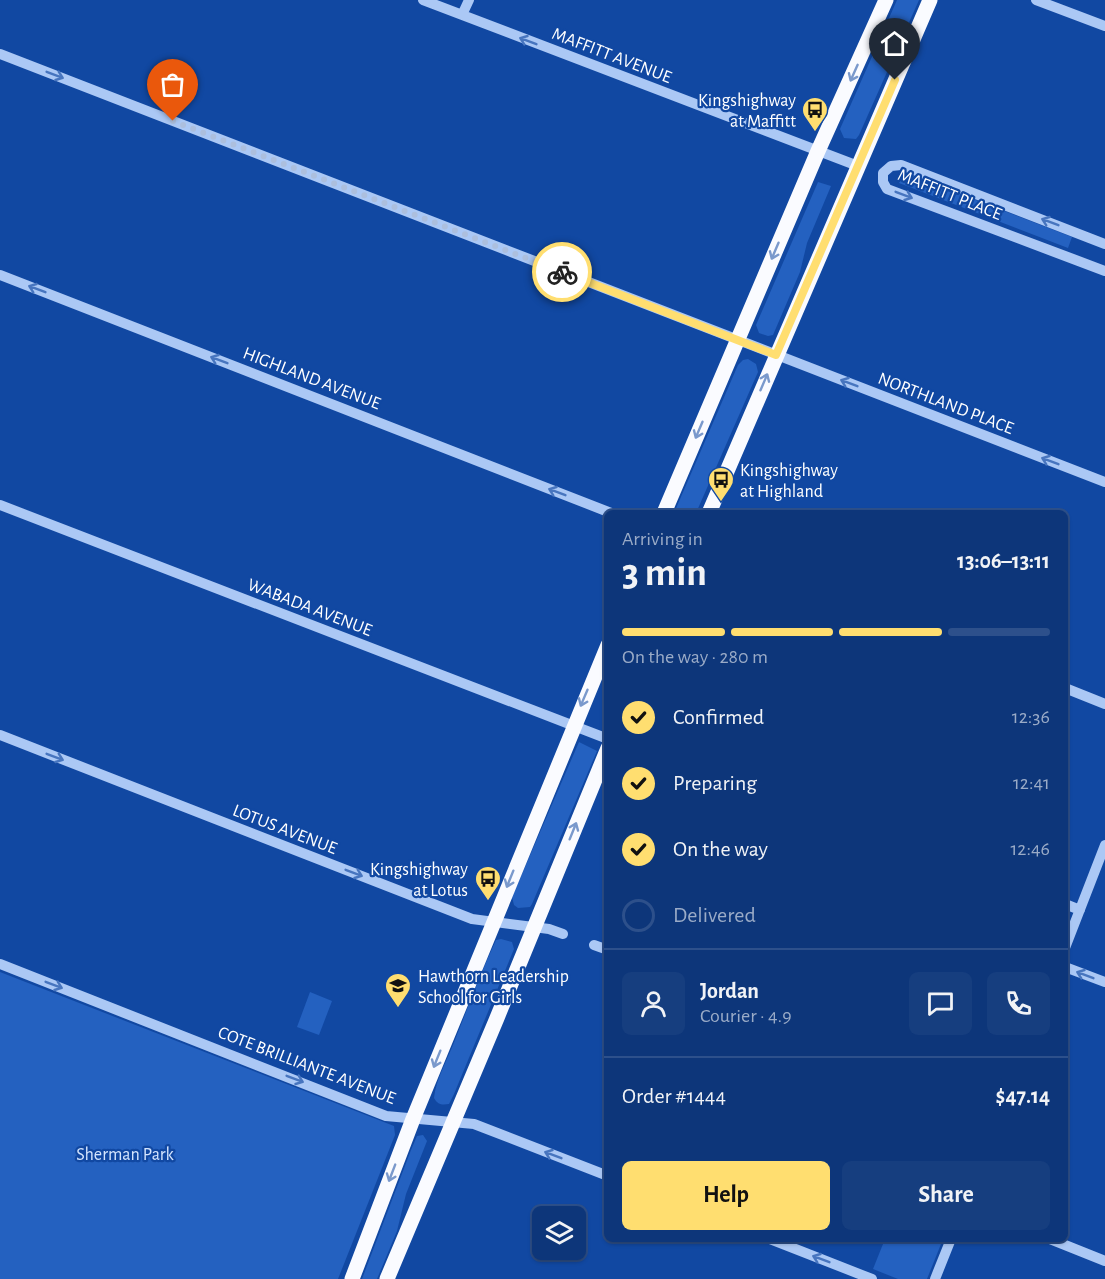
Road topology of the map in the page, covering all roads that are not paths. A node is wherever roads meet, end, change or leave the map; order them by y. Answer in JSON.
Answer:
{"nodes":[{"id":1,"x":423,"y":0,"type":"edge"},
{"id":2,"x":468,"y":0,"type":"edge"},
{"id":3,"x":886,"y":0,"type":"edge"},
{"id":4,"x":930,"y":0,"type":"edge"},
{"id":5,"x":1036,"y":0,"type":"edge"},
{"id":6,"x":462,"y":15,"type":"junction"},
{"id":7,"x":1105,"y":26,"type":"edge"},
{"id":8,"x":0,"y":54,"type":"edge"},
{"id":9,"x":819,"y":151,"type":"junction"},
{"id":10,"x":858,"y":166,"type":"junction"},
{"id":11,"x":1105,"y":244,"type":"edge"},
{"id":12,"x":1105,"y":271,"type":"edge"},
{"id":13,"x":0,"y":274,"type":"edge"},
{"id":14,"x":737,"y":340,"type":"junction"},
{"id":15,"x":776,"y":355,"type":"junction"},
{"id":16,"x":1105,"y":482,"type":"edge"},
{"id":17,"x":0,"y":505,"type":"edge"},
{"id":18,"x":604,"y":510,"type":"edge"},
{"id":19,"x":665,"y":510,"type":"edge"},
{"id":20,"x":710,"y":510,"type":"edge"},
{"id":21,"x":604,"y":654,"type":"edge"},
{"id":22,"x":1068,"y":689,"type":"edge"},
{"id":23,"x":1105,"y":704,"type":"edge"},
{"id":24,"x":573,"y":726,"type":"junction"},
{"id":25,"x":0,"y":735,"type":"edge"},
{"id":26,"x":604,"y":738,"type":"edge"},
{"id":27,"x":604,"y":758,"type":"edge"},
{"id":28,"x":1105,"y":845,"type":"edge"},
{"id":29,"x":1068,"y":905,"type":"edge"},
{"id":30,"x":1080,"y":910,"type":"junction"},
{"id":31,"x":493,"y":923,"type":"junction"},
{"id":32,"x":533,"y":927,"type":"junction"},
{"id":33,"x":563,"y":934,"type":"dead end"},
{"id":34,"x":1068,"y":940,"type":"edge"},
{"id":35,"x":594,"y":945,"type":"dead end"},
{"id":36,"x":604,"y":949,"type":"edge"},
{"id":37,"x":0,"y":964,"type":"edge"},
{"id":38,"x":1068,"y":969,"type":"edge"},
{"id":39,"x":1105,"y":982,"type":"edge"},
{"id":40,"x":413,"y":1119,"type":"junction"},
{"id":41,"x":453,"y":1122,"type":"junction"},
{"id":42,"x":604,"y":1174,"type":"edge"},
{"id":43,"x":778,"y":1242,"type":"edge"},
{"id":44,"x":950,"y":1242,"type":"edge"},
{"id":45,"x":1058,"y":1242,"type":"edge"},
{"id":46,"x":1105,"y":1261,"type":"edge"},
{"id":47,"x":352,"y":1279,"type":"edge"},
{"id":48,"x":387,"y":1279,"type":"edge"},
{"id":49,"x":872,"y":1279,"type":"edge"},
{"id":50,"x":935,"y":1279,"type":"edge"}],
"edges":[{"from":1,"to":6,"type":"street","name":"MAFFITT AVENUE"},
{"from":2,"to":6,"type":"street"},
{"from":3,"to":9,"type":"main road","one_way":true},
{"from":4,"to":10,"type":"main road"},
{"from":5,"to":7,"type":"street"},
{"from":9,"to":6,"type":"street","name":"MAFFITT AVENUE","one_way":true},
{"from":8,"to":14,"type":"street","name":"NORTHLAND PLACE","one_way":true},
{"from":9,"to":10,"type":"street","name":"MAFFITT AVENUE"},
{"from":9,"to":14,"type":"main road","one_way":true},
{"from":10,"to":15,"type":"main road"},
{"from":11,"to":12,"type":"street","name":"MAFFITT PLACE","one_way":true},
{"from":18,"to":13,"type":"street","name":"HIGHLAND AVENUE","one_way":true},
{"from":14,"to":15,"type":"street","name":"NORTHLAND PLACE"},
{"from":14,"to":19,"type":"main road","one_way":true},
{"from":16,"to":15,"type":"street","name":"NORTHLAND PLACE","one_way":true},
{"from":20,"to":15,"type":"main road","one_way":true},
{"from":17,"to":24,"type":"street","name":"WABADA AVENUE"},
{"from":21,"to":24,"type":"main road","one_way":true},
{"from":22,"to":23,"type":"street"},
{"from":24,"to":26,"type":"street","name":"WABADA AVENUE"},
{"from":24,"to":31,"type":"main road","one_way":true},
{"from":25,"to":31,"type":"street","name":"LOTUS AVENUE","one_way":true},
{"from":32,"to":27,"type":"main road","one_way":true},
{"from":28,"to":30,"type":"street"},
{"from":29,"to":30,"type":"street"},
{"from":30,"to":34,"type":"street"},
{"from":31,"to":32,"type":"street","name":"LOTUS AVENUE"},
{"from":31,"to":40,"type":"main road","one_way":true},
{"from":32,"to":33,"type":"street","name":"LOTUS AVENUE"},
{"from":32,"to":41,"type":"main road"},
{"from":35,"to":36,"type":"street"},
{"from":37,"to":40,"type":"street","name":"COTE BRILLIANTE AVENUE","one_way":true},
{"from":39,"to":38,"type":"street","one_way":true},
{"from":40,"to":41,"type":"street","name":"COTE BRILLIANTE AVENUE"},
{"from":40,"to":47,"type":"main road","one_way":true},
{"from":42,"to":41,"type":"street","name":"COTE BRILLIANTE AVENUE","one_way":true},
{"from":41,"to":48,"type":"main road"},
{"from":49,"to":43,"type":"street","one_way":true},
{"from":44,"to":50,"type":"street"},
{"from":45,"to":46,"type":"street"}]}
